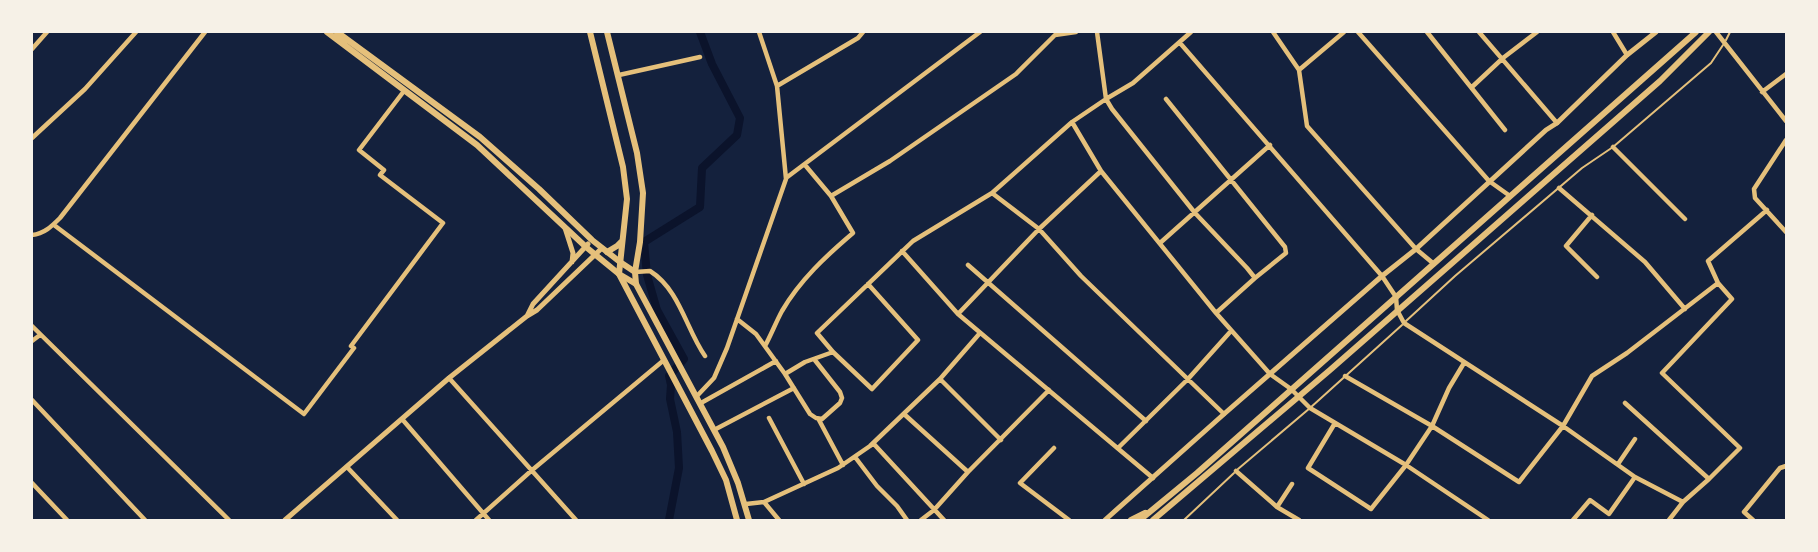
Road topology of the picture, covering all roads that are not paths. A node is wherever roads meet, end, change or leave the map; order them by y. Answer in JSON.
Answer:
{"nodes":[{"id":1,"x":47,"y":32,"type":"edge"},
{"id":2,"x":136,"y":32,"type":"edge"},
{"id":3,"x":205,"y":32,"type":"edge"},
{"id":4,"x":327,"y":32,"type":"edge"},
{"id":5,"x":337,"y":32,"type":"edge"},
{"id":6,"x":590,"y":32,"type":"edge"},
{"id":7,"x":607,"y":32,"type":"edge"},
{"id":8,"x":863,"y":32,"type":"edge"},
{"id":9,"x":980,"y":32,"type":"edge"},
{"id":10,"x":1076,"y":32,"type":"edge"},
{"id":11,"x":1097,"y":32,"type":"edge"},
{"id":12,"x":1191,"y":32,"type":"edge"},
{"id":13,"x":1273,"y":32,"type":"edge"},
{"id":14,"x":1344,"y":32,"type":"edge"},
{"id":15,"x":1357,"y":32,"type":"edge"},
{"id":16,"x":1427,"y":32,"type":"edge"},
{"id":17,"x":1479,"y":32,"type":"edge"},
{"id":18,"x":1537,"y":32,"type":"edge"},
{"id":19,"x":1613,"y":32,"type":"edge"},
{"id":20,"x":1656,"y":32,"type":"edge"},
{"id":21,"x":1696,"y":32,"type":"edge"},
{"id":22,"x":1709,"y":32,"type":"edge"},
{"id":23,"x":1716,"y":32,"type":"edge"},
{"id":24,"x":1730,"y":32,"type":"edge"},
{"id":25,"x":760,"y":34,"type":"edge"},
{"id":26,"x":1180,"y":43,"type":"junction"},
{"id":27,"x":1725,"y":43,"type":"junction"},
{"id":28,"x":32,"y":50,"type":"edge"},
{"id":29,"x":1627,"y":55,"type":"junction"},
{"id":30,"x":700,"y":57,"type":"dead end"},
{"id":31,"x":1503,"y":58,"type":"junction"},
{"id":32,"x":1299,"y":70,"type":"junction"},
{"id":33,"x":1787,"y":74,"type":"edge"},
{"id":34,"x":619,"y":75,"type":"junction"},
{"id":35,"x":777,"y":86,"type":"junction"},
{"id":36,"x":1472,"y":87,"type":"junction"},
{"id":37,"x":405,"y":90,"type":"junction"},
{"id":38,"x":1762,"y":92,"type":"junction"},
{"id":39,"x":624,"y":96,"type":"junction"},
{"id":40,"x":606,"y":99,"type":"junction"},
{"id":41,"x":1106,"y":99,"type":"junction"},
{"id":42,"x":1166,"y":99,"type":"dead end"},
{"id":43,"x":1787,"y":121,"type":"edge"},
{"id":44,"x":1072,"y":122,"type":"junction"},
{"id":45,"x":1557,"y":123,"type":"junction"},
{"id":46,"x":1505,"y":130,"type":"dead end"},
{"id":47,"x":32,"y":138,"type":"edge"},
{"id":48,"x":1787,"y":139,"type":"edge"},
{"id":49,"x":1270,"y":145,"type":"junction"},
{"id":50,"x":1613,"y":148,"type":"junction"},
{"id":51,"x":1784,"y":148,"type":"edge"},
{"id":52,"x":804,"y":165,"type":"junction"},
{"id":53,"x":1101,"y":171,"type":"junction"},
{"id":54,"x":641,"y":179,"type":"junction"},
{"id":55,"x":786,"y":179,"type":"junction"},
{"id":56,"x":625,"y":180,"type":"junction"},
{"id":57,"x":1231,"y":180,"type":"junction"},
{"id":58,"x":1489,"y":181,"type":"junction"},
{"id":59,"x":1559,"y":188,"type":"junction"},
{"id":60,"x":992,"y":194,"type":"junction"},
{"id":61,"x":831,"y":196,"type":"junction"},
{"id":62,"x":1510,"y":197,"type":"junction"},
{"id":63,"x":1767,"y":210,"type":"junction"},
{"id":64,"x":1195,"y":213,"type":"junction"},
{"id":65,"x":1592,"y":215,"type":"junction"},
{"id":66,"x":1685,"y":219,"type":"dead end"},
{"id":67,"x":54,"y":225,"type":"junction"},
{"id":68,"x":564,"y":227,"type":"junction"},
{"id":69,"x":1039,"y":229,"type":"junction"},
{"id":70,"x":1787,"y":232,"type":"edge"},
{"id":71,"x":32,"y":235,"type":"edge"},
{"id":72,"x":623,"y":238,"type":"junction"},
{"id":73,"x":592,"y":240,"type":"junction"},
{"id":74,"x":1160,"y":243,"type":"junction"},
{"id":75,"x":586,"y":247,"type":"junction"},
{"id":76,"x":1416,"y":249,"type":"junction"},
{"id":77,"x":604,"y":250,"type":"junction"},
{"id":78,"x":902,"y":251,"type":"junction"},
{"id":79,"x":595,"y":254,"type":"junction"},
{"id":80,"x":572,"y":262,"type":"junction"},
{"id":81,"x":620,"y":262,"type":"junction"},
{"id":82,"x":584,"y":264,"type":"junction"},
{"id":83,"x":606,"y":264,"type":"junction"},
{"id":84,"x":1434,"y":264,"type":"junction"},
{"id":85,"x":968,"y":265,"type":"dead end"},
{"id":86,"x":635,"y":272,"type":"junction"},
{"id":87,"x":619,"y":274,"type":"junction"},
{"id":88,"x":1382,"y":276,"type":"junction"},
{"id":89,"x":1597,"y":277,"type":"dead end"},
{"id":90,"x":1255,"y":278,"type":"junction"},
{"id":91,"x":988,"y":282,"type":"junction"},
{"id":92,"x":1718,"y":283,"type":"junction"},
{"id":93,"x":636,"y":284,"type":"junction"},
{"id":94,"x":868,"y":284,"type":"junction"},
{"id":95,"x":1396,"y":297,"type":"junction"},
{"id":96,"x":1685,"y":309,"type":"junction"},
{"id":97,"x":1397,"y":310,"type":"junction"},
{"id":98,"x":1216,"y":313,"type":"junction"},
{"id":99,"x":958,"y":314,"type":"junction"},
{"id":100,"x":527,"y":316,"type":"junction"},
{"id":101,"x":737,"y":319,"type":"junction"},
{"id":102,"x":1404,"y":323,"type":"junction"},
{"id":103,"x":32,"y":326,"type":"edge"},
{"id":104,"x":1231,"y":331,"type":"junction"},
{"id":105,"x":981,"y":333,"type":"junction"},
{"id":106,"x":40,"y":335,"type":"junction"},
{"id":107,"x":32,"y":341,"type":"edge"},
{"id":108,"x":765,"y":346,"type":"junction"},
{"id":109,"x":833,"y":352,"type":"junction"},
{"id":110,"x":705,"y":356,"type":"dead end"},
{"id":111,"x":814,"y":359,"type":"junction"},
{"id":112,"x":664,"y":360,"type":"junction"},
{"id":113,"x":776,"y":361,"type":"junction"},
{"id":114,"x":1464,"y":363,"type":"junction"},
{"id":115,"x":785,"y":374,"type":"junction"},
{"id":116,"x":1270,"y":374,"type":"junction"},
{"id":117,"x":1345,"y":376,"type":"junction"},
{"id":118,"x":449,"y":378,"type":"junction"},
{"id":119,"x":940,"y":379,"type":"junction"},
{"id":120,"x":1188,"y":379,"type":"junction"},
{"id":121,"x":793,"y":388,"type":"junction"},
{"id":122,"x":1049,"y":390,"type":"junction"},
{"id":123,"x":1291,"y":390,"type":"junction"},
{"id":124,"x":697,"y":396,"type":"junction"},
{"id":125,"x":1298,"y":398,"type":"junction"},
{"id":126,"x":32,"y":400,"type":"edge"},
{"id":127,"x":701,"y":403,"type":"junction"},
{"id":128,"x":1625,"y":403,"type":"dead end"},
{"id":129,"x":1310,"y":408,"type":"junction"},
{"id":130,"x":904,"y":414,"type":"junction"},
{"id":131,"x":1224,"y":414,"type":"junction"},
{"id":132,"x":769,"y":418,"type":"dead end"},
{"id":133,"x":401,"y":419,"type":"junction"},
{"id":134,"x":819,"y":419,"type":"junction"},
{"id":135,"x":1146,"y":421,"type":"junction"},
{"id":136,"x":1335,"y":423,"type":"junction"},
{"id":137,"x":1432,"y":426,"type":"junction"},
{"id":138,"x":1563,"y":426,"type":"junction"},
{"id":139,"x":715,"y":430,"type":"junction"},
{"id":140,"x":1635,"y":439,"type":"dead end"},
{"id":141,"x":1000,"y":440,"type":"junction"},
{"id":142,"x":873,"y":443,"type":"junction"},
{"id":143,"x":1054,"y":448,"type":"dead end"},
{"id":144,"x":1118,"y":448,"type":"junction"},
{"id":145,"x":855,"y":457,"type":"junction"},
{"id":146,"x":844,"y":464,"type":"junction"},
{"id":147,"x":1406,"y":464,"type":"junction"},
{"id":148,"x":1618,"y":464,"type":"junction"},
{"id":149,"x":1787,"y":466,"type":"edge"},
{"id":150,"x":347,"y":467,"type":"junction"},
{"id":151,"x":531,"y":471,"type":"junction"},
{"id":152,"x":1236,"y":471,"type":"junction"},
{"id":153,"x":968,"y":472,"type":"junction"},
{"id":154,"x":1635,"y":477,"type":"junction"},
{"id":155,"x":1154,"y":478,"type":"junction"},
{"id":156,"x":1709,"y":479,"type":"junction"},
{"id":157,"x":32,"y":483,"type":"edge"},
{"id":158,"x":804,"y":484,"type":"junction"},
{"id":159,"x":1292,"y":484,"type":"dead end"},
{"id":160,"x":764,"y":502,"type":"junction"},
{"id":161,"x":1683,"y":502,"type":"junction"},
{"id":162,"x":746,"y":504,"type":"junction"},
{"id":163,"x":1156,"y":507,"type":"junction"},
{"id":164,"x":1278,"y":507,"type":"junction"},
{"id":165,"x":934,"y":510,"type":"junction"},
{"id":166,"x":484,"y":514,"type":"junction"},
{"id":167,"x":1609,"y":514,"type":"junction"},
{"id":168,"x":67,"y":520,"type":"edge"},
{"id":169,"x":145,"y":520,"type":"edge"},
{"id":170,"x":229,"y":520,"type":"edge"},
{"id":171,"x":285,"y":520,"type":"edge"},
{"id":172,"x":397,"y":520,"type":"edge"},
{"id":173,"x":476,"y":520,"type":"edge"},
{"id":174,"x":489,"y":520,"type":"edge"},
{"id":175,"x":576,"y":520,"type":"edge"},
{"id":176,"x":737,"y":520,"type":"edge"},
{"id":177,"x":749,"y":520,"type":"edge"},
{"id":178,"x":779,"y":520,"type":"edge"},
{"id":179,"x":907,"y":520,"type":"edge"},
{"id":180,"x":921,"y":520,"type":"edge"},
{"id":181,"x":944,"y":520,"type":"edge"},
{"id":182,"x":1069,"y":520,"type":"edge"},
{"id":183,"x":1105,"y":520,"type":"edge"},
{"id":184,"x":1131,"y":520,"type":"edge"},
{"id":185,"x":1140,"y":520,"type":"edge"},
{"id":186,"x":1156,"y":520,"type":"edge"},
{"id":187,"x":1184,"y":520,"type":"edge"},
{"id":188,"x":1299,"y":520,"type":"edge"},
{"id":189,"x":1488,"y":520,"type":"edge"},
{"id":190,"x":1573,"y":520,"type":"edge"},
{"id":191,"x":1605,"y":520,"type":"edge"},
{"id":192,"x":1669,"y":520,"type":"edge"},
{"id":193,"x":1754,"y":520,"type":"edge"}],
"edges":[{"from":1,"to":28,"type":"street"},
{"from":2,"to":47,"type":"street"},
{"from":3,"to":67,"type":"street"},
{"from":4,"to":37,"type":"main road"},
{"from":5,"to":73,"type":"main road"},
{"from":6,"to":40,"type":"main road"},
{"from":7,"to":34,"type":"main road"},
{"from":8,"to":35,"type":"street"},
{"from":9,"to":52,"type":"street"},
{"from":10,"to":61,"type":"street"},
{"from":11,"to":41,"type":"street"},
{"from":12,"to":26,"type":"street"},
{"from":13,"to":32,"type":"street"},
{"from":14,"to":32,"type":"street"},
{"from":15,"to":58,"type":"street"},
{"from":16,"to":36,"type":"street"},
{"from":17,"to":31,"type":"street"},
{"from":18,"to":31,"type":"street"},
{"from":19,"to":29,"type":"street"},
{"from":20,"to":29,"type":"street"},
{"from":21,"to":62,"type":"main road"},
{"from":22,"to":97,"type":"main road"},
{"from":23,"to":27,"type":"street"},
{"from":24,"to":27,"type":"lane"},
{"from":25,"to":35,"type":"street"},
{"from":26,"to":41,"type":"street"},
{"from":26,"to":49,"type":"street"},
{"from":27,"to":38,"type":"street"},
{"from":27,"to":50,"type":"lane"},
{"from":29,"to":45,"type":"street"},
{"from":30,"to":34,"type":"street"},
{"from":31,"to":36,"type":"street"},
{"from":31,"to":45,"type":"street"},
{"from":32,"to":76,"type":"street"},
{"from":33,"to":38,"type":"street"},
{"from":34,"to":39,"type":"main road"},
{"from":35,"to":55,"type":"street"},
{"from":36,"to":46,"type":"street"},
{"from":37,"to":67,"type":"street"},
{"from":37,"to":68,"type":"main road"},
{"from":38,"to":43,"type":"street"},
{"from":39,"to":40,"type":"main road"},
{"from":39,"to":54,"type":"main road"},
{"from":40,"to":56,"type":"main road"},
{"from":41,"to":44,"type":"street"},
{"from":41,"to":64,"type":"street"},
{"from":42,"to":57,"type":"street"},
{"from":44,"to":53,"type":"street"},
{"from":44,"to":60,"type":"street"},
{"from":45,"to":58,"type":"street"},
{"from":48,"to":51,"type":"street"},
{"from":49,"to":57,"type":"street"},
{"from":49,"to":88,"type":"street"},
{"from":50,"to":59,"type":"lane"},
{"from":50,"to":66,"type":"street"},
{"from":51,"to":63,"type":"street"},
{"from":52,"to":55,"type":"street"},
{"from":52,"to":61,"type":"street"},
{"from":53,"to":69,"type":"street"},
{"from":53,"to":74,"type":"street"},
{"from":54,"to":56,"type":"main road"},
{"from":54,"to":86,"type":"main road"},
{"from":55,"to":101,"type":"street"},
{"from":56,"to":72,"type":"main road"},
{"from":57,"to":64,"type":"street"},
{"from":57,"to":90,"type":"street"},
{"from":58,"to":62,"type":"street"},
{"from":58,"to":76,"type":"street"},
{"from":59,"to":65,"type":"street"},
{"from":59,"to":102,"type":"lane"},
{"from":60,"to":69,"type":"street"},
{"from":60,"to":78,"type":"street"},
{"from":61,"to":108,"type":"street"},
{"from":62,"to":84,"type":"main road"},
{"from":63,"to":70,"type":"street"},
{"from":63,"to":92,"type":"street"},
{"from":64,"to":74,"type":"street"},
{"from":64,"to":90,"type":"street"},
{"from":65,"to":89,"type":"street"},
{"from":65,"to":96,"type":"street"},
{"from":67,"to":71,"type":"street"},
{"from":68,"to":75,"type":"main road"},
{"from":68,"to":80,"type":"street"},
{"from":69,"to":91,"type":"street"},
{"from":69,"to":120,"type":"street"},
{"from":72,"to":77,"type":"main road"},
{"from":72,"to":81,"type":"main road"},
{"from":73,"to":75,"type":"street"},
{"from":73,"to":77,"type":"main road"},
{"from":74,"to":98,"type":"street"},
{"from":75,"to":79,"type":"main road"},
{"from":75,"to":80,"type":"street"},
{"from":76,"to":84,"type":"street"},
{"from":76,"to":88,"type":"street"},
{"from":77,"to":79,"type":"street"},
{"from":77,"to":81,"type":"main road"},
{"from":78,"to":94,"type":"street"},
{"from":78,"to":99,"type":"street"},
{"from":79,"to":82,"type":"street"},
{"from":79,"to":83,"type":"main road"},
{"from":80,"to":100,"type":"street"},
{"from":81,"to":86,"type":"main road"},
{"from":81,"to":87,"type":"main road"},
{"from":82,"to":83,"type":"street"},
{"from":82,"to":100,"type":"street"},
{"from":83,"to":87,"type":"main road"},
{"from":84,"to":95,"type":"main road"},
{"from":85,"to":91,"type":"street"},
{"from":86,"to":93,"type":"main road"},
{"from":86,"to":110,"type":"street"},
{"from":87,"to":93,"type":"main road"},
{"from":87,"to":112,"type":"main road"},
{"from":88,"to":95,"type":"street"},
{"from":88,"to":116,"type":"street"},
{"from":90,"to":98,"type":"street"},
{"from":91,"to":99,"type":"street"},
{"from":91,"to":135,"type":"street"},
{"from":92,"to":96,"type":"street"},
{"from":92,"to":156,"type":"street"},
{"from":93,"to":124,"type":"main road"},
{"from":94,"to":109,"type":"street"},
{"from":94,"to":109,"type":"street"},
{"from":95,"to":97,"type":"street"},
{"from":95,"to":123,"type":"main road"},
{"from":96,"to":138,"type":"street"},
{"from":97,"to":102,"type":"street"},
{"from":97,"to":125,"type":"main road"},
{"from":98,"to":104,"type":"street"},
{"from":99,"to":105,"type":"street"},
{"from":100,"to":118,"type":"street"},
{"from":101,"to":108,"type":"street"},
{"from":101,"to":124,"type":"street"},
{"from":102,"to":114,"type":"street"},
{"from":102,"to":117,"type":"lane"},
{"from":103,"to":106,"type":"street"},
{"from":104,"to":116,"type":"street"},
{"from":104,"to":120,"type":"street"},
{"from":105,"to":119,"type":"street"},
{"from":105,"to":122,"type":"street"},
{"from":106,"to":107,"type":"street"},
{"from":106,"to":170,"type":"street"},
{"from":108,"to":113,"type":"street"},
{"from":109,"to":111,"type":"street"},
{"from":111,"to":115,"type":"street"},
{"from":111,"to":134,"type":"street"},
{"from":112,"to":151,"type":"street"},
{"from":112,"to":176,"type":"main road"},
{"from":113,"to":115,"type":"street"},
{"from":113,"to":127,"type":"street"},
{"from":114,"to":137,"type":"street"},
{"from":114,"to":138,"type":"street"},
{"from":115,"to":121,"type":"street"},
{"from":116,"to":123,"type":"street"},
{"from":116,"to":131,"type":"street"},
{"from":117,"to":129,"type":"lane"},
{"from":117,"to":137,"type":"street"},
{"from":118,"to":133,"type":"street"},
{"from":118,"to":151,"type":"street"},
{"from":119,"to":130,"type":"street"},
{"from":119,"to":141,"type":"street"},
{"from":120,"to":131,"type":"street"},
{"from":120,"to":135,"type":"street"},
{"from":121,"to":134,"type":"street"},
{"from":121,"to":139,"type":"street"},
{"from":122,"to":141,"type":"street"},
{"from":122,"to":144,"type":"street"},
{"from":123,"to":125,"type":"street"},
{"from":123,"to":163,"type":"main road"},
{"from":124,"to":127,"type":"main road"},
{"from":125,"to":129,"type":"street"},
{"from":125,"to":186,"type":"main road"},
{"from":126,"to":169,"type":"street"},
{"from":127,"to":139,"type":"main road"},
{"from":128,"to":156,"type":"street"},
{"from":129,"to":136,"type":"street"},
{"from":129,"to":152,"type":"lane"},
{"from":130,"to":142,"type":"street"},
{"from":130,"to":153,"type":"street"},
{"from":131,"to":155,"type":"street"},
{"from":132,"to":158,"type":"street"},
{"from":133,"to":150,"type":"street"},
{"from":133,"to":166,"type":"street"},
{"from":134,"to":146,"type":"street"},
{"from":135,"to":144,"type":"street"},
{"from":136,"to":147,"type":"street"},
{"from":136,"to":147,"type":"street"},
{"from":137,"to":138,"type":"street"},
{"from":137,"to":147,"type":"street"},
{"from":138,"to":148,"type":"street"},
{"from":139,"to":162,"type":"main road"},
{"from":140,"to":148,"type":"street"},
{"from":141,"to":153,"type":"street"},
{"from":142,"to":145,"type":"street"},
{"from":142,"to":165,"type":"street"},
{"from":143,"to":182,"type":"street"},
{"from":144,"to":155,"type":"street"},
{"from":145,"to":146,"type":"street"},
{"from":145,"to":179,"type":"street"},
{"from":146,"to":158,"type":"street"},
{"from":147,"to":189,"type":"street"},
{"from":148,"to":154,"type":"street"},
{"from":149,"to":193,"type":"street"},
{"from":150,"to":171,"type":"street"},
{"from":150,"to":172,"type":"street"},
{"from":151,"to":166,"type":"street"},
{"from":151,"to":175,"type":"street"},
{"from":152,"to":164,"type":"street"},
{"from":152,"to":187,"type":"lane"},
{"from":153,"to":165,"type":"street"},
{"from":154,"to":161,"type":"street"},
{"from":154,"to":167,"type":"street"},
{"from":155,"to":183,"type":"street"},
{"from":156,"to":161,"type":"street"},
{"from":157,"to":168,"type":"street"},
{"from":158,"to":160,"type":"street"},
{"from":159,"to":164,"type":"street"},
{"from":160,"to":162,"type":"street"},
{"from":160,"to":178,"type":"street"},
{"from":161,"to":192,"type":"street"},
{"from":162,"to":177,"type":"main road"},
{"from":163,"to":184,"type":"main road"},
{"from":163,"to":185,"type":"main road"},
{"from":164,"to":188,"type":"street"},
{"from":165,"to":180,"type":"street"},
{"from":165,"to":181,"type":"street"},
{"from":166,"to":173,"type":"street"},
{"from":166,"to":174,"type":"street"},
{"from":167,"to":190,"type":"street"},
{"from":167,"to":191,"type":"street"}]}
